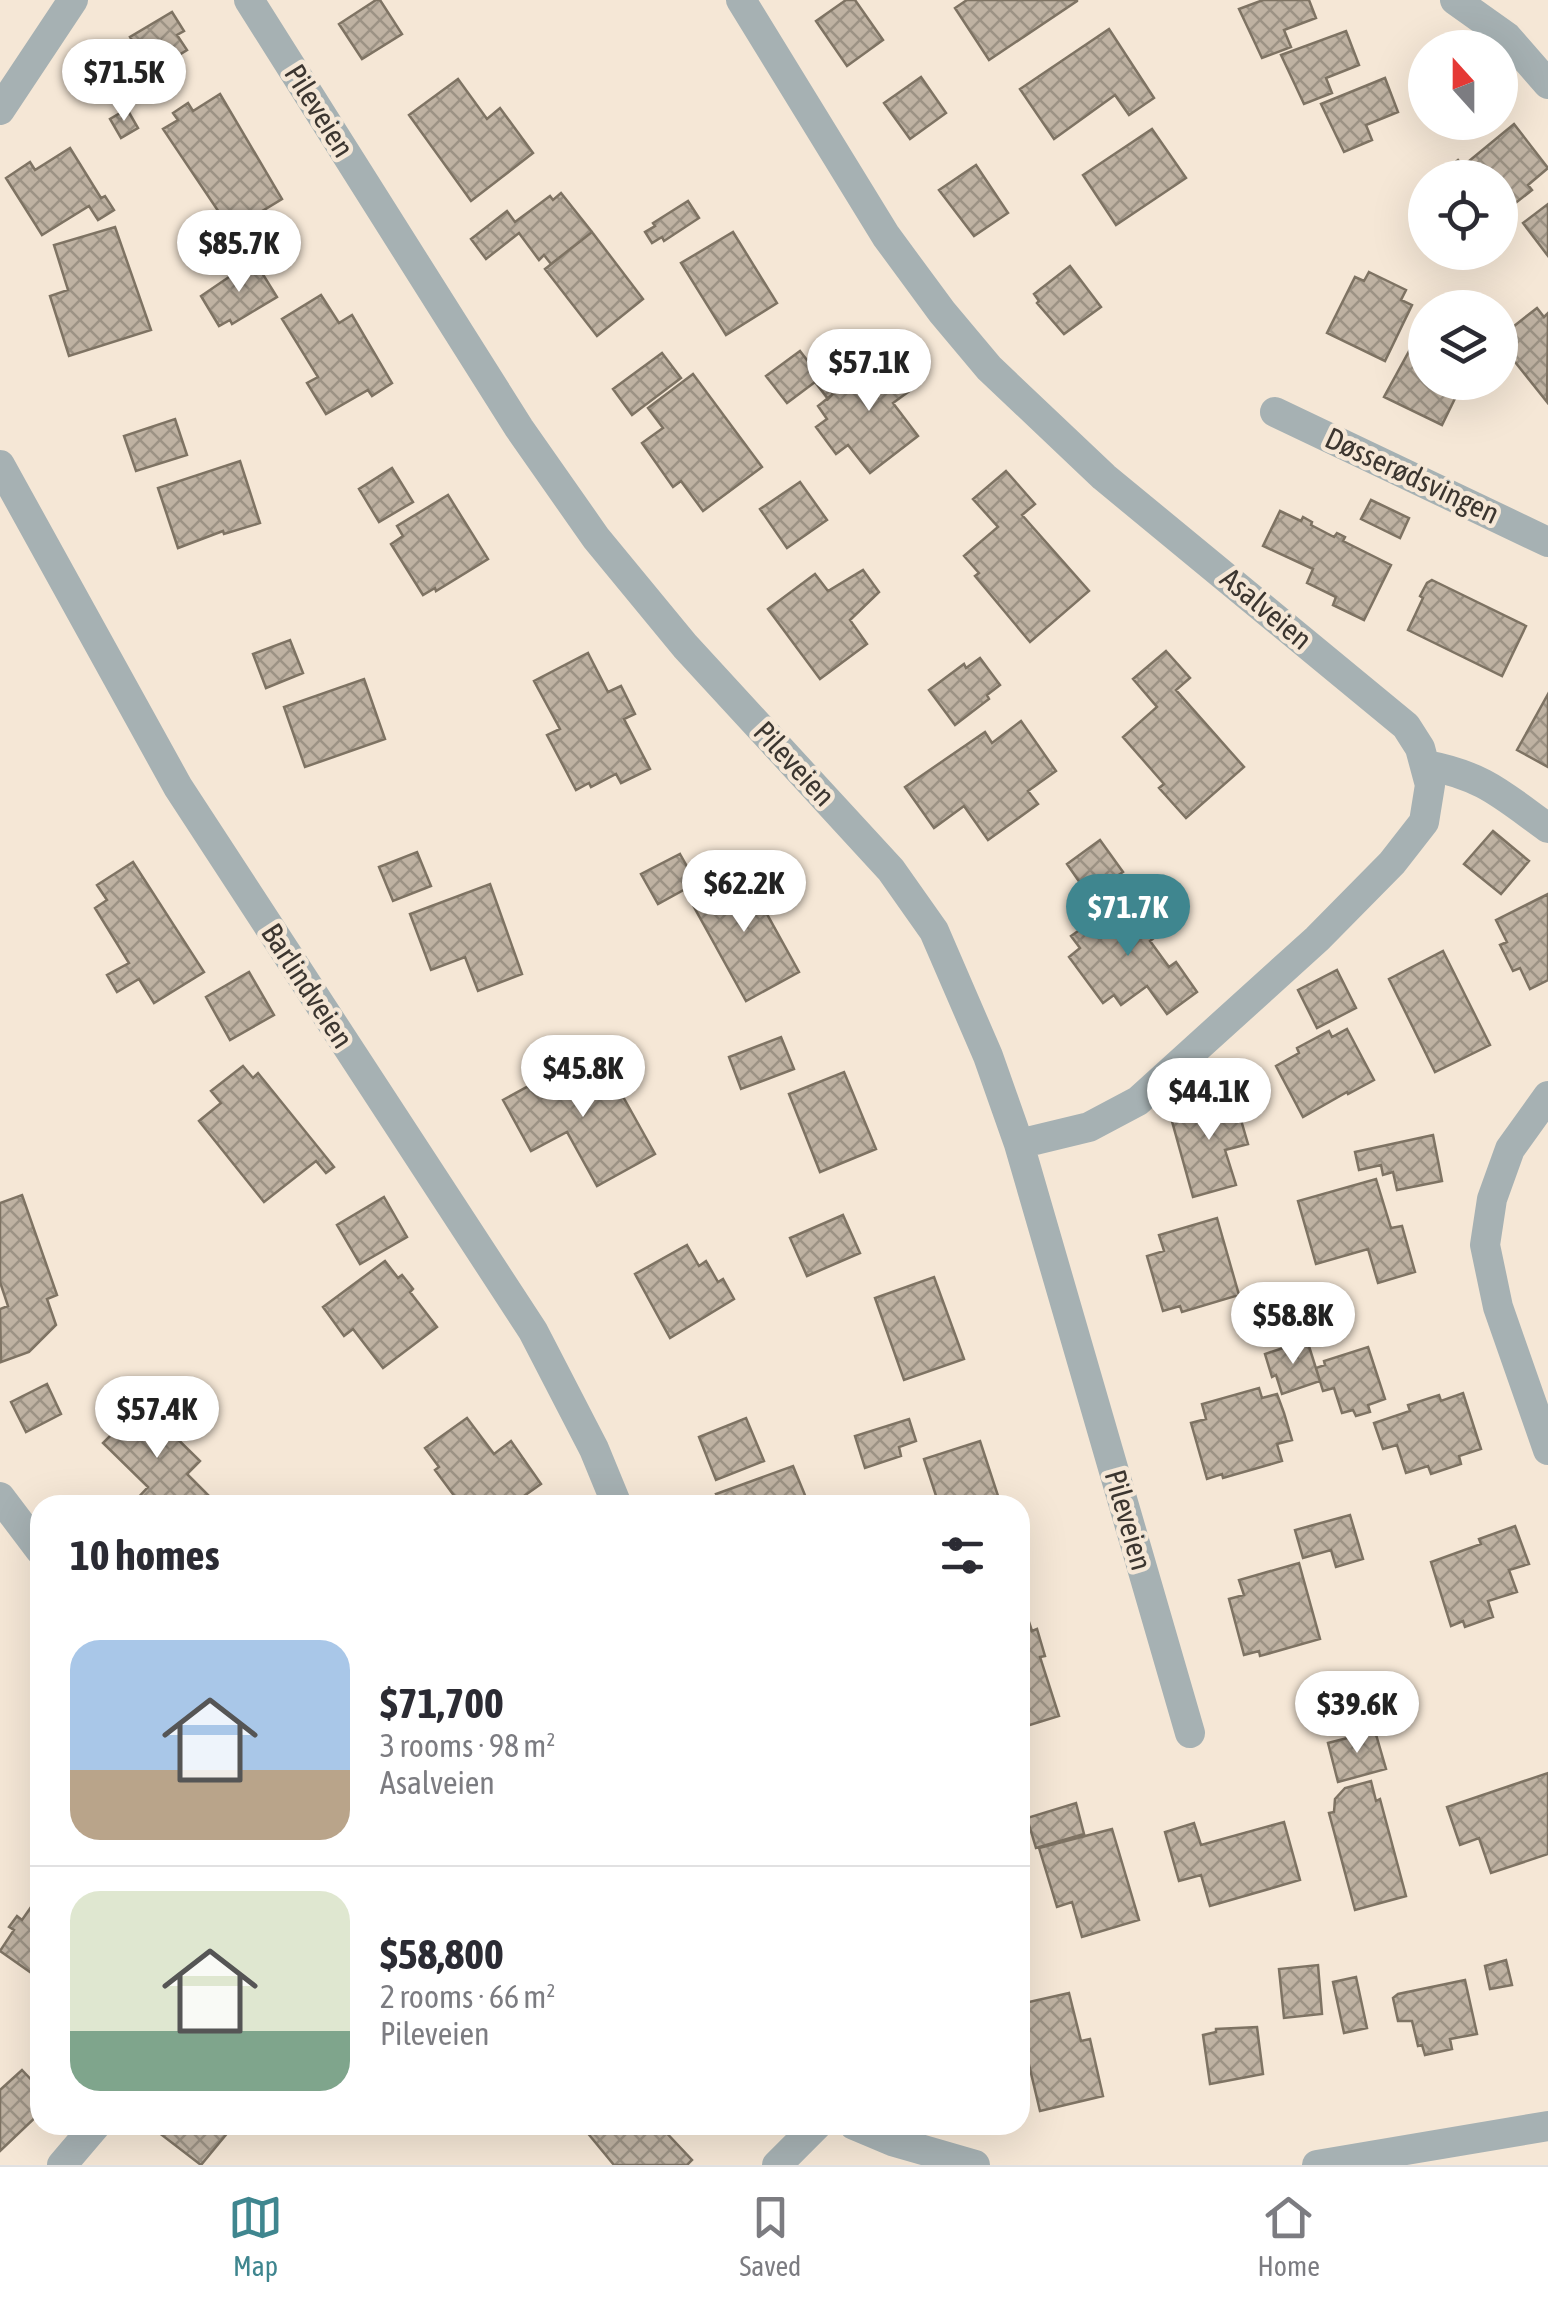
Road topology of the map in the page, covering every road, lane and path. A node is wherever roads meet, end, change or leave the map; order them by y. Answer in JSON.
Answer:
{"nodes":[{"id":1,"x":73,"y":0,"type":"edge"},
{"id":2,"x":249,"y":0,"type":"edge"},
{"id":3,"x":740,"y":0,"type":"edge"},
{"id":4,"x":1455,"y":0,"type":"edge"},
{"id":5,"x":1548,"y":84,"type":"edge"},
{"id":6,"x":0,"y":110,"type":"edge"},
{"id":7,"x":1276,"y":412,"type":"dead end"},
{"id":8,"x":0,"y":464,"type":"edge"},
{"id":9,"x":1548,"y":542,"type":"edge"},
{"id":10,"x":1426,"y":765,"type":"junction"},
{"id":11,"x":1548,"y":828,"type":"edge"},
{"id":12,"x":1548,"y":1096,"type":"edge"},
{"id":13,"x":1019,"y":1144,"type":"junction"},
{"id":14,"x":1548,"y":1450,"type":"edge"},
{"id":15,"x":613,"y":1495,"type":"edge"},
{"id":16,"x":0,"y":1497,"type":"edge"},
{"id":17,"x":30,"y":1537,"type":"edge"},
{"id":18,"x":1190,"y":1733,"type":"dead end"},
{"id":19,"x":1548,"y":2126,"type":"edge"},
{"id":20,"x":88,"y":2135,"type":"edge"},
{"id":21,"x":807,"y":2135,"type":"edge"},
{"id":22,"x":878,"y":2135,"type":"edge"},
{"id":23,"x":62,"y":2165,"type":"edge"},
{"id":24,"x":777,"y":2165,"type":"edge"},
{"id":25,"x":975,"y":2165,"type":"edge"},
{"id":26,"x":1318,"y":2165,"type":"edge"}],
"edges":[{"from":1,"to":6,"type":"street"},
{"from":2,"to":13,"type":"street","name":"Pileveien"},
{"from":3,"to":10,"type":"street","name":"Asalveien"},
{"from":4,"to":5,"type":"street"},
{"from":7,"to":9,"type":"street","name":"Døsserødsvingen"},
{"from":8,"to":15,"type":"street","name":"Barlindveien"},
{"from":10,"to":11,"type":"street"},
{"from":10,"to":13,"type":"street"},
{"from":12,"to":14,"type":"street"},
{"from":13,"to":18,"type":"street","name":"Pileveien"},
{"from":16,"to":17,"type":"street"},
{"from":19,"to":26,"type":"street"},
{"from":20,"to":23,"type":"street"},
{"from":21,"to":24,"type":"street"},
{"from":22,"to":25,"type":"street"}]}
